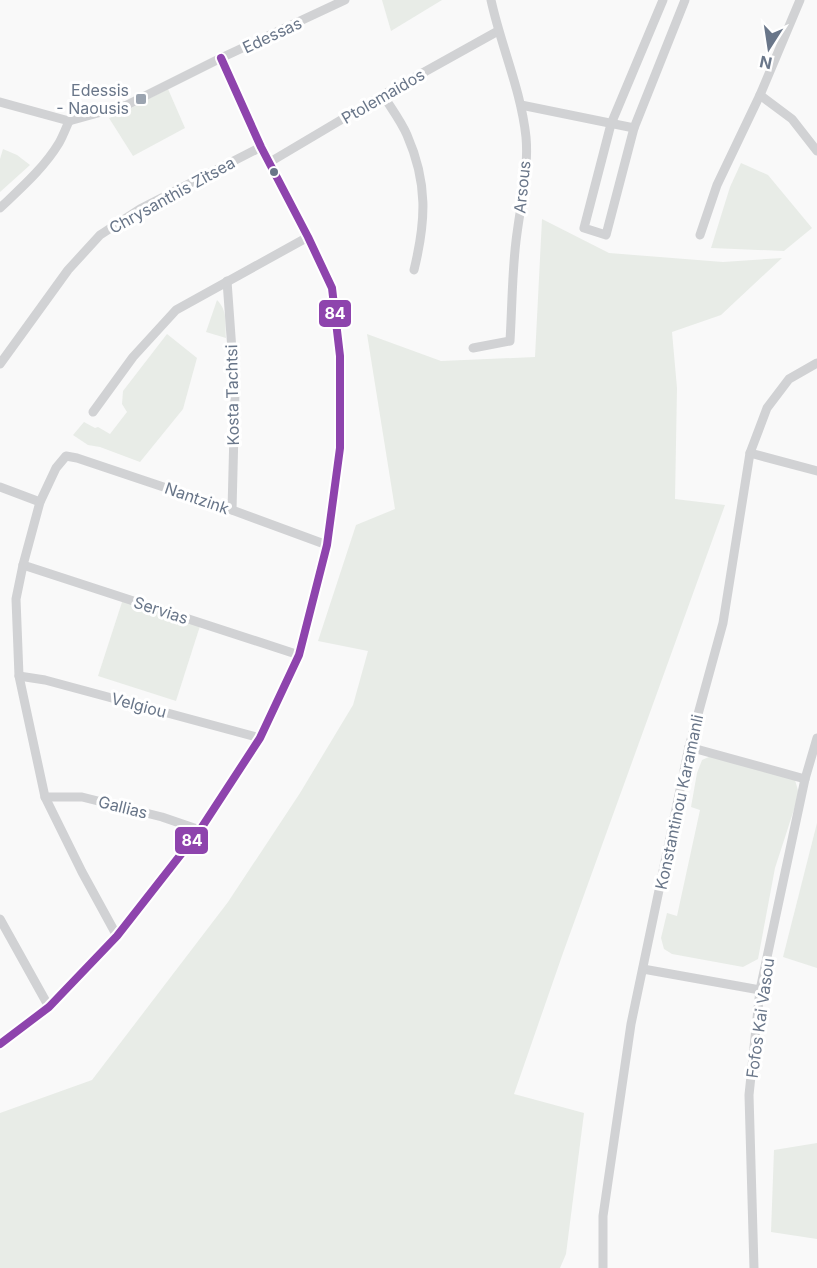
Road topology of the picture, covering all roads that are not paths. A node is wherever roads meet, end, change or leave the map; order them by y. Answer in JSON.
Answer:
{"nodes":[{"id":1,"x":345,"y":0,"type":"edge"},
{"id":2,"x":491,"y":0,"type":"edge"},
{"id":3,"x":663,"y":0,"type":"edge"},
{"id":4,"x":685,"y":0,"type":"edge"},
{"id":5,"x":800,"y":0,"type":"edge"},
{"id":6,"x":498,"y":31,"type":"junction"},
{"id":7,"x":221,"y":58,"type":"junction"},
{"id":8,"x":383,"y":95,"type":"junction"},
{"id":9,"x":760,"y":95,"type":"junction"},
{"id":10,"x":0,"y":102,"type":"edge"},
{"id":11,"x":521,"y":105,"type":"junction"},
{"id":12,"x":69,"y":121,"type":"junction"},
{"id":13,"x":611,"y":124,"type":"junction"},
{"id":14,"x":634,"y":128,"type":"junction"},
{"id":15,"x":261,"y":147,"type":"junction"},
{"id":16,"x":817,"y":151,"type":"edge"},
{"id":17,"x":270,"y":162,"type":"junction"},
{"id":18,"x":0,"y":208,"type":"edge"},
{"id":19,"x":700,"y":235,"type":"dead end"},
{"id":20,"x":308,"y":237,"type":"junction"},
{"id":21,"x":414,"y":270,"type":"dead end"},
{"id":22,"x":227,"y":281,"type":"junction"},
{"id":23,"x":473,"y":348,"type":"dead end"},
{"id":24,"x":817,"y":363,"type":"edge"},
{"id":25,"x":0,"y":364,"type":"edge"},
{"id":26,"x":93,"y":412,"type":"dead end"},
{"id":27,"x":750,"y":453,"type":"junction"},
{"id":28,"x":817,"y":471,"type":"edge"},
{"id":29,"x":0,"y":487,"type":"edge"},
{"id":30,"x":40,"y":502,"type":"junction"},
{"id":31,"x":232,"y":510,"type":"junction"},
{"id":32,"x":327,"y":545,"type":"junction"},
{"id":33,"x":23,"y":565,"type":"junction"},
{"id":34,"x":299,"y":654,"type":"junction"},
{"id":35,"x":19,"y":676,"type":"junction"},
{"id":36,"x":260,"y":738,"type":"junction"},
{"id":37,"x":817,"y":738,"type":"edge"},
{"id":38,"x":689,"y":747,"type":"junction"},
{"id":39,"x":806,"y":779,"type":"junction"},
{"id":40,"x":45,"y":797,"type":"junction"},
{"id":41,"x":200,"y":830,"type":"junction"},
{"id":42,"x":0,"y":919,"type":"edge"},
{"id":43,"x":117,"y":936,"type":"junction"},
{"id":44,"x":643,"y":969,"type":"junction"},
{"id":45,"x":760,"y":990,"type":"junction"},
{"id":46,"x":49,"y":1007,"type":"junction"},
{"id":47,"x":0,"y":1044,"type":"edge"},
{"id":48,"x":603,"y":1268,"type":"edge"},
{"id":49,"x":754,"y":1268,"type":"edge"}],
"edges":[{"from":1,"to":7,"type":"street","name":"Edessas"},
{"from":2,"to":6,"type":"street","name":"Arsous"},
{"from":3,"to":13,"type":"street"},
{"from":4,"to":14,"type":"street"},
{"from":5,"to":9,"type":"street"},
{"from":6,"to":8,"type":"street","name":"Ptolemaidos"},
{"from":6,"to":11,"type":"street","name":"Arsous"},
{"from":7,"to":12,"type":"street","name":"Edessas"},
{"from":7,"to":15,"type":"street"},
{"from":8,"to":17,"type":"street","name":"Ptolemaidos"},
{"from":8,"to":21,"type":"street"},
{"from":9,"to":16,"type":"street"},
{"from":9,"to":19,"type":"street"},
{"from":10,"to":12,"type":"street"},
{"from":11,"to":13,"type":"street"},
{"from":11,"to":23,"type":"street","name":"Arsous"},
{"from":12,"to":18,"type":"street"},
{"from":13,"to":14,"type":"street"},
{"from":13,"to":14,"type":"street"},
{"from":15,"to":17,"type":"street"},
{"from":15,"to":25,"type":"street","name":"Chrysanthis Zitsea"},
{"from":17,"to":20,"type":"street"},
{"from":20,"to":22,"type":"street"},
{"from":20,"to":32,"type":"street"},
{"from":22,"to":26,"type":"street"},
{"from":22,"to":31,"type":"street","name":"Kosta Tachtsi"},
{"from":24,"to":27,"type":"street","name":"Konstantinou Karamanli"},
{"from":27,"to":28,"type":"street"},
{"from":27,"to":38,"type":"street","name":"Konstantinou Karamanli"},
{"from":29,"to":30,"type":"street"},
{"from":30,"to":31,"type":"street","name":"Nantzink"},
{"from":30,"to":33,"type":"street"},
{"from":31,"to":32,"type":"street","name":"Nantzink"},
{"from":32,"to":34,"type":"street"},
{"from":33,"to":34,"type":"street","name":"Servias"},
{"from":33,"to":35,"type":"street"},
{"from":34,"to":36,"type":"street"},
{"from":35,"to":36,"type":"street","name":"Velgiou"},
{"from":35,"to":40,"type":"street"},
{"from":36,"to":41,"type":"street"},
{"from":37,"to":39,"type":"street","name":"Fofos Kai Vasou"},
{"from":38,"to":39,"type":"street"},
{"from":38,"to":44,"type":"street","name":"Konstantinou Karamanli"},
{"from":39,"to":45,"type":"street","name":"Fofos Kai Vasou"},
{"from":40,"to":41,"type":"street","name":"Gallias"},
{"from":40,"to":43,"type":"street"},
{"from":41,"to":43,"type":"street"},
{"from":42,"to":46,"type":"street"},
{"from":43,"to":46,"type":"street"},
{"from":44,"to":45,"type":"street"},
{"from":44,"to":48,"type":"street","name":"Konstantinou Karamanli"},
{"from":45,"to":49,"type":"street","name":"Fofos Kai Vasou"},
{"from":46,"to":47,"type":"street"}]}
